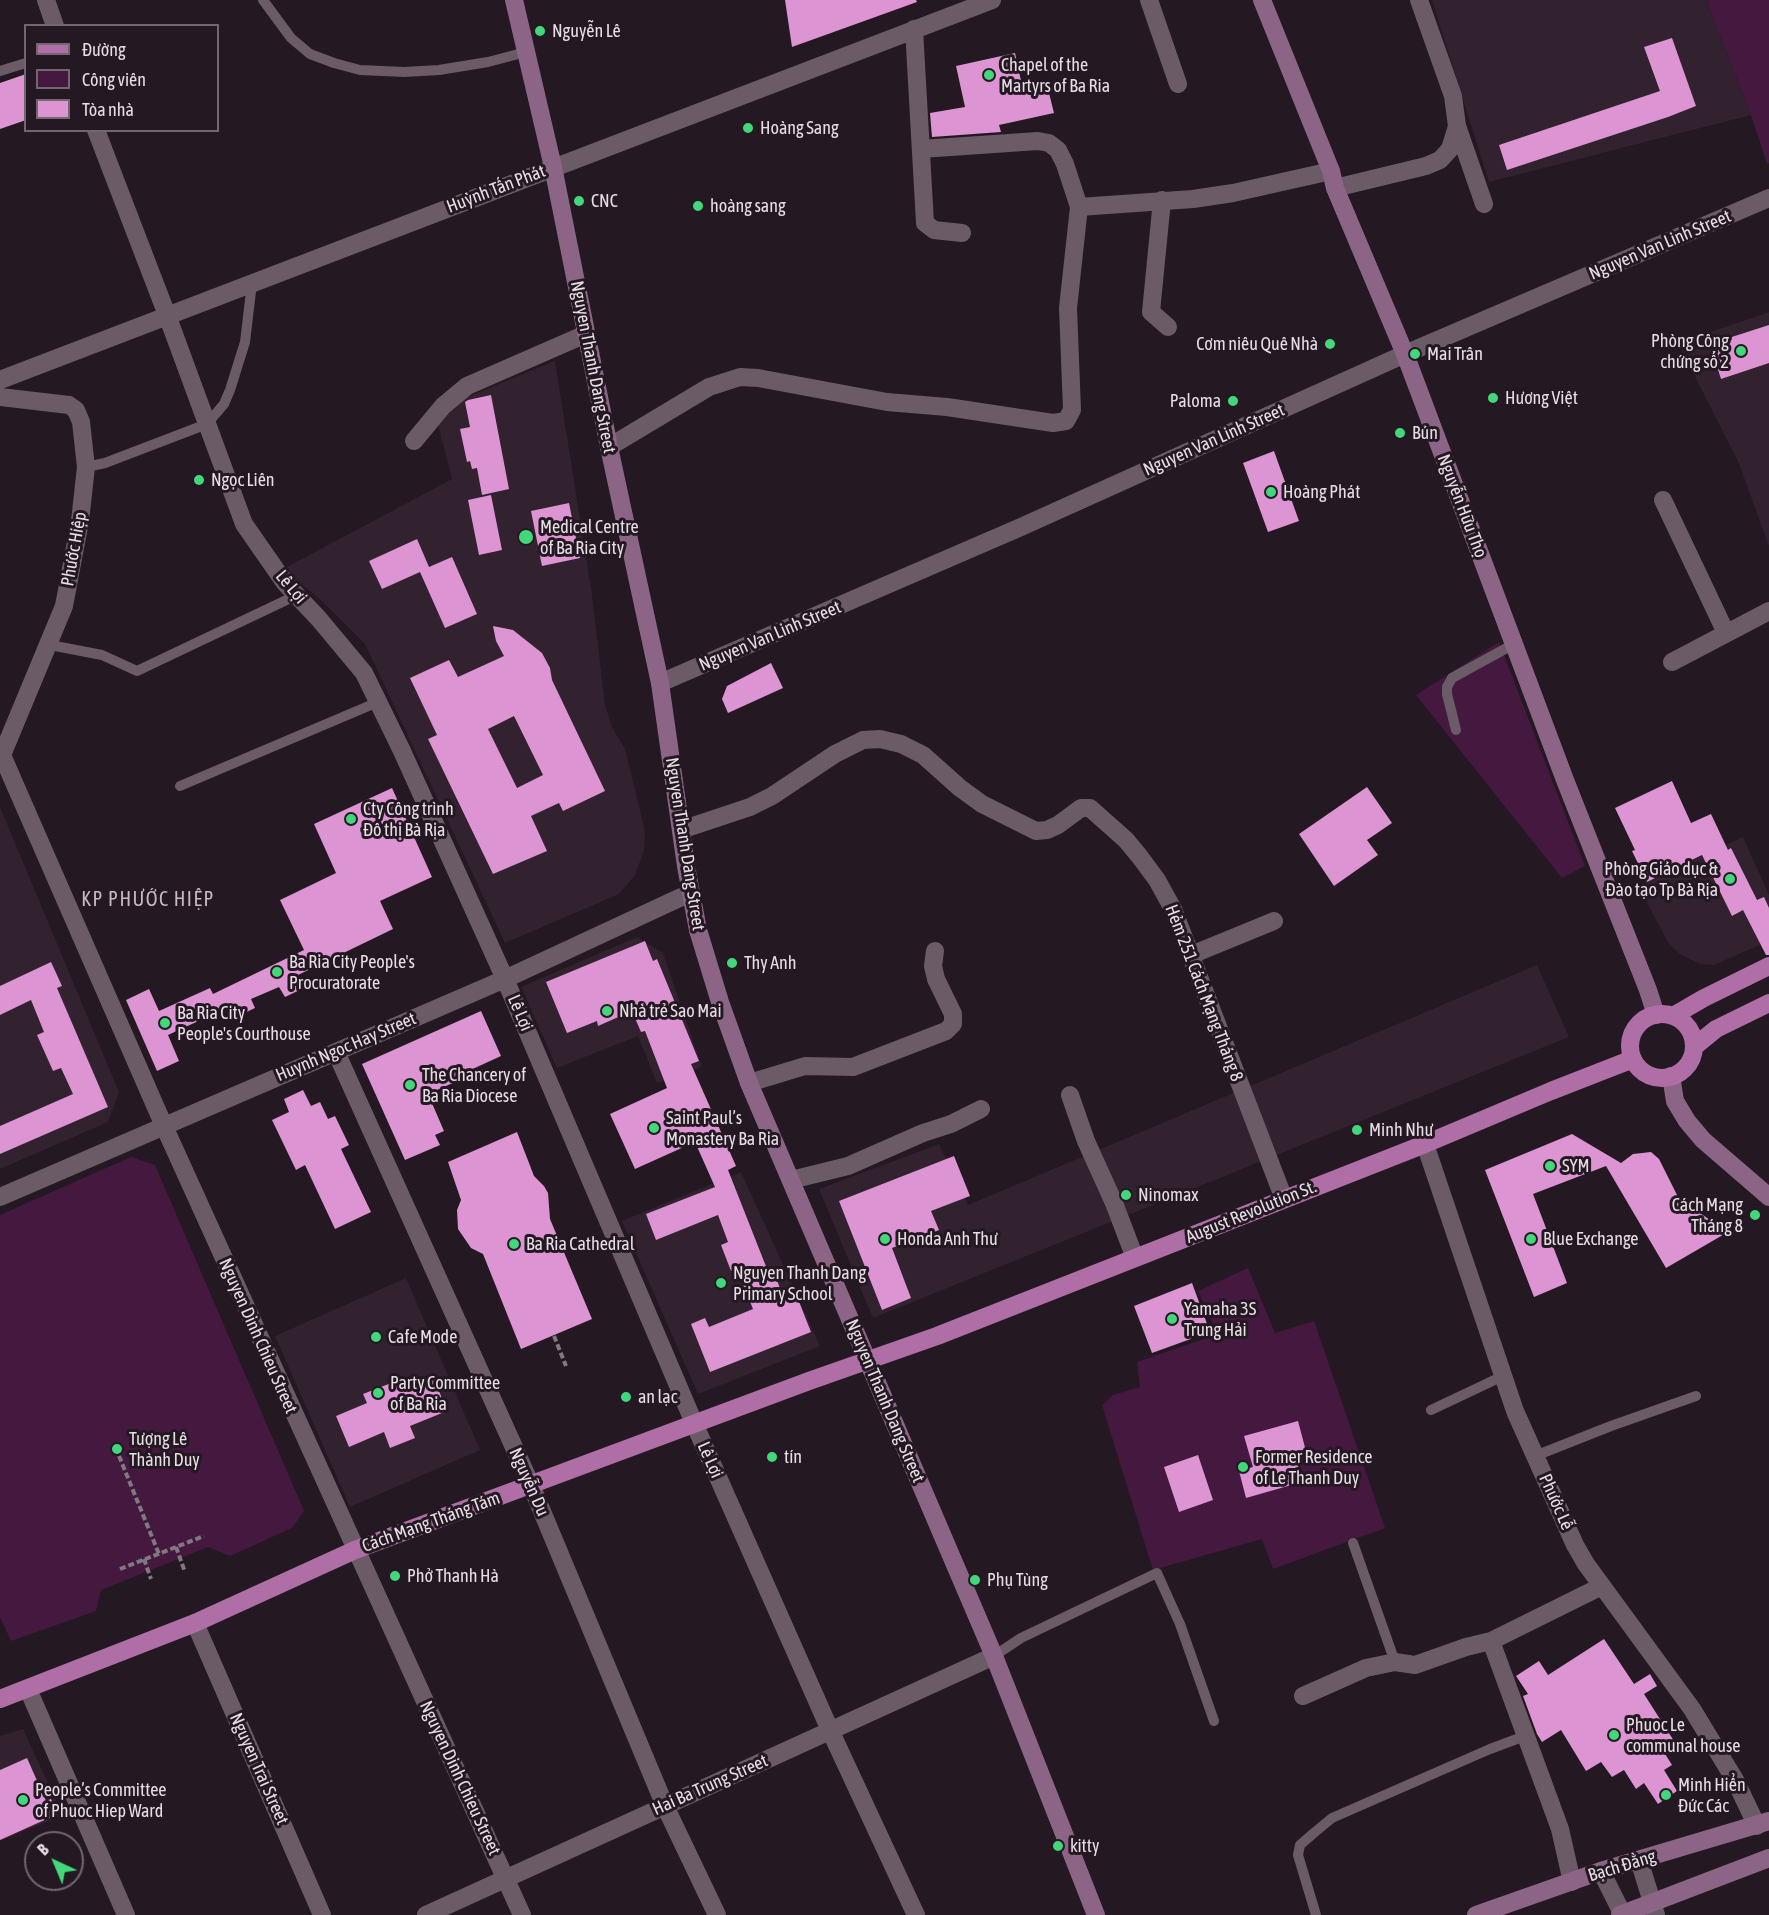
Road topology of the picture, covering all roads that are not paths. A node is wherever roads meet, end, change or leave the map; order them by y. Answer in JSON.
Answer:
{"nodes":[{"id":1,"x":46,"y":0,"type":"edge"},
{"id":2,"x":263,"y":0,"type":"edge"},
{"id":3,"x":514,"y":0,"type":"edge"},
{"id":4,"x":992,"y":0,"type":"edge"},
{"id":5,"x":1149,"y":0,"type":"edge"},
{"id":6,"x":1262,"y":0,"type":"edge"},
{"id":7,"x":1419,"y":0,"type":"edge"},
{"id":8,"x":54,"y":24,"type":"edge"},
{"id":9,"x":914,"y":29,"type":"junction"},
{"id":10,"x":526,"y":52,"type":"junction"},
{"id":11,"x":24,"y":64,"type":"edge"},
{"id":12,"x":0,"y":71,"type":"edge"},
{"id":13,"x":1178,"y":84,"type":"dead end"},
{"id":14,"x":1457,"y":126,"type":"junction"},
{"id":15,"x":97,"y":132,"type":"edge"},
{"id":16,"x":921,"y":149,"type":"junction"},
{"id":17,"x":553,"y":167,"type":"junction"},
{"id":18,"x":1333,"y":179,"type":"junction"},
{"id":19,"x":1769,"y":198,"type":"edge"},
{"id":20,"x":1162,"y":200,"type":"junction"},
{"id":21,"x":1484,"y":204,"type":"dead end"},
{"id":22,"x":1079,"y":207,"type":"junction"},
{"id":23,"x":962,"y":233,"type":"dead end"},
{"id":24,"x":252,"y":283,"type":"junction"},
{"id":25,"x":168,"y":315,"type":"junction"},
{"id":26,"x":1168,"y":327,"type":"dead end"},
{"id":27,"x":586,"y":334,"type":"junction"},
{"id":28,"x":1405,"y":354,"type":"junction"},
{"id":29,"x":0,"y":380,"type":"edge"},
{"id":30,"x":0,"y":398,"type":"edge"},
{"id":31,"x":207,"y":424,"type":"junction"},
{"id":32,"x":414,"y":441,"type":"dead end"},
{"id":33,"x":609,"y":447,"type":"junction"},
{"id":34,"x":86,"y":467,"type":"junction"},
{"id":35,"x":1663,"y":500,"type":"dead end"},
{"id":36,"x":297,"y":595,"type":"junction"},
{"id":37,"x":1769,"y":611,"type":"edge"},
{"id":38,"x":1726,"y":633,"type":"junction"},
{"id":39,"x":1514,"y":644,"type":"junction"},
{"id":40,"x":50,"y":645,"type":"junction"},
{"id":41,"x":1672,"y":662,"type":"dead end"},
{"id":42,"x":660,"y":684,"type":"junction"},
{"id":43,"x":378,"y":702,"type":"junction"},
{"id":44,"x":1456,"y":730,"type":"dead end"},
{"id":45,"x":1,"y":755,"type":"edge"},
{"id":46,"x":180,"y":786,"type":"dead end"},
{"id":47,"x":681,"y":830,"type":"junction"},
{"id":48,"x":690,"y":893,"type":"junction"},
{"id":49,"x":1274,"y":921,"type":"dead end"},
{"id":50,"x":935,"y":951,"type":"dead end"},
{"id":51,"x":1191,"y":955,"type":"junction"},
{"id":52,"x":1769,"y":966,"type":"edge"},
{"id":53,"x":505,"y":979,"type":"junction"},
{"id":54,"x":1769,"y":1003,"type":"edge"},
{"id":55,"x":1664,"y":1015,"type":"junction"},
{"id":56,"x":1694,"y":1047,"type":"junction"},
{"id":57,"x":336,"y":1052,"type":"junction"},
{"id":58,"x":1633,"y":1059,"type":"junction"},
{"id":59,"x":1671,"y":1076,"type":"junction"},
{"id":60,"x":750,"y":1083,"type":"junction"},
{"id":61,"x":1071,"y":1095,"type":"dead end"},
{"id":62,"x":981,"y":1108,"type":"dead end"},
{"id":63,"x":164,"y":1126,"type":"junction"},
{"id":64,"x":1425,"y":1144,"type":"junction"},
{"id":65,"x":791,"y":1180,"type":"junction"},
{"id":66,"x":0,"y":1197,"type":"edge"},
{"id":67,"x":1769,"y":1197,"type":"edge"},
{"id":68,"x":1284,"y":1199,"type":"junction"},
{"id":69,"x":1135,"y":1258,"type":"junction"},
{"id":70,"x":868,"y":1361,"type":"junction"},
{"id":71,"x":1503,"y":1376,"type":"junction"},
{"id":72,"x":1696,"y":1396,"type":"dead end"},
{"id":73,"x":1431,"y":1410,"type":"dead end"},
{"id":74,"x":694,"y":1424,"type":"junction"},
{"id":75,"x":1535,"y":1456,"type":"junction"},
{"id":76,"x":531,"y":1485,"type":"junction"},
{"id":77,"x":1353,"y":1543,"type":"dead end"},
{"id":78,"x":355,"y":1550,"type":"junction"},
{"id":79,"x":1602,"y":1586,"type":"junction"},
{"id":80,"x":195,"y":1623,"type":"junction"},
{"id":81,"x":1491,"y":1641,"type":"junction"},
{"id":82,"x":994,"y":1656,"type":"junction"},
{"id":83,"x":1395,"y":1662,"type":"junction"},
{"id":84,"x":28,"y":1689,"type":"junction"},
{"id":85,"x":1303,"y":1696,"type":"dead end"},
{"id":86,"x":0,"y":1699,"type":"edge"},
{"id":87,"x":1214,"y":1721,"type":"dead end"},
{"id":88,"x":830,"y":1730,"type":"junction"},
{"id":89,"x":1526,"y":1736,"type":"junction"},
{"id":90,"x":665,"y":1806,"type":"junction"},
{"id":91,"x":1763,"y":1823,"type":"edge"},
{"id":92,"x":1769,"y":1858,"type":"edge"},
{"id":93,"x":1639,"y":1860,"type":"junction"},
{"id":94,"x":1601,"y":1871,"type":"junction"},
{"id":95,"x":506,"y":1879,"type":"junction"},
{"id":96,"x":1572,"y":1882,"type":"junction"},
{"id":97,"x":1654,"y":1909,"type":"edge"},
{"id":98,"x":126,"y":1915,"type":"edge"},
{"id":99,"x":322,"y":1915,"type":"edge"},
{"id":100,"x":426,"y":1915,"type":"edge"},
{"id":101,"x":522,"y":1915,"type":"edge"},
{"id":102,"x":717,"y":1915,"type":"edge"},
{"id":103,"x":916,"y":1915,"type":"edge"},
{"id":104,"x":1096,"y":1915,"type":"edge"},
{"id":105,"x":1316,"y":1915,"type":"edge"},
{"id":106,"x":1476,"y":1915,"type":"edge"},
{"id":107,"x":1622,"y":1915,"type":"edge"}],
"edges":[{"from":1,"to":8,"type":"street"},
{"from":2,"to":10,"type":"lane"},
{"from":3,"to":10,"type":"main road","name":"Nguyen Thanh Dang Street"},
{"from":4,"to":9,"type":"street","name":"Huỳnh Tấn Phát"},
{"from":5,"to":13,"type":"street"},
{"from":6,"to":18,"type":"main road","name":"Nguyễn Hữu Thọ"},
{"from":7,"to":14,"type":"street"},
{"from":9,"to":16,"type":"street"},
{"from":9,"to":17,"type":"street","name":"Huỳnh Tấn Phát"},
{"from":10,"to":17,"type":"main road","name":"Nguyen Thanh Dang Street"},
{"from":11,"to":12,"type":"lane"},
{"from":14,"to":18,"type":"street"},
{"from":14,"to":21,"type":"street"},
{"from":15,"to":25,"type":"street","name":"Lê Lợi"},
{"from":16,"to":22,"type":"street"},
{"from":16,"to":23,"type":"street"},
{"from":17,"to":24,"type":"street","name":"Huỳnh Tấn Phát"},
{"from":17,"to":27,"type":"main road","name":"Nguyen Thanh Dang Street"},
{"from":18,"to":20,"type":"street"},
{"from":18,"to":28,"type":"main road","name":"Nguyễn Hữu Thọ"},
{"from":19,"to":28,"type":"street","name":"Nguyen Van Linh Street"},
{"from":20,"to":22,"type":"street"},
{"from":20,"to":26,"type":"street"},
{"from":22,"to":33,"type":"street"},
{"from":24,"to":25,"type":"street","name":"Huỳnh Tấn Phát"},
{"from":24,"to":31,"type":"lane"},
{"from":25,"to":29,"type":"street","name":"Huỳnh Tấn Phát"},
{"from":25,"to":31,"type":"street","name":"Lê Lợi"},
{"from":27,"to":32,"type":"street"},
{"from":27,"to":33,"type":"main road","name":"Nguyen Thanh Dang Street"},
{"from":28,"to":39,"type":"main road","name":"Nguyễn Hữu Thọ"},
{"from":28,"to":42,"type":"street","name":"Nguyen Van Linh Street"},
{"from":30,"to":34,"type":"street","name":"Phước Hiệp"},
{"from":31,"to":34,"type":"lane"},
{"from":31,"to":36,"type":"street","name":"Lê Lợi"},
{"from":33,"to":42,"type":"main road","name":"Nguyen Thanh Dang Street"},
{"from":34,"to":40,"type":"street","name":"Phước Hiệp"},
{"from":35,"to":38,"type":"street"},
{"from":36,"to":40,"type":"lane"},
{"from":36,"to":43,"type":"street","name":"Lê Lợi"},
{"from":37,"to":38,"type":"street"},
{"from":38,"to":41,"type":"street"},
{"from":39,"to":44,"type":"lane"},
{"from":39,"to":55,"type":"main road","name":"Nguyễn Hữu Thọ"},
{"from":40,"to":45,"type":"street","name":"Phước Hiệp"},
{"from":42,"to":47,"type":"main road","name":"Nguyen Thanh Dang Street"},
{"from":43,"to":46,"type":"lane"},
{"from":43,"to":53,"type":"street","name":"Lê Lợi"},
{"from":45,"to":63,"type":"street","name":"Nguyen Dinh Chieu Street"},
{"from":47,"to":48,"type":"main road","name":"Nguyen Thanh Dang Street"},
{"from":47,"to":51,"type":"street","name":"Hẻm 251 Cách Mạng Tháng 8"},
{"from":48,"to":53,"type":"street","name":"Huynh Ngoc Hay Street"},
{"from":48,"to":60,"type":"main road","name":"Nguyen Thanh Dang Street"},
{"from":49,"to":51,"type":"street"},
{"from":50,"to":60,"type":"street"},
{"from":51,"to":68,"type":"street","name":"Hẻm 251 Cách Mạng Tháng 8"},
{"from":52,"to":55,"type":"main road"},
{"from":53,"to":57,"type":"street","name":"Huynh Ngoc Hay Street"},
{"from":53,"to":74,"type":"street","name":"Lê Lợi"},
{"from":54,"to":56,"type":"main road"},
{"from":55,"to":56,"type":"main road"},
{"from":55,"to":58,"type":"main road"},
{"from":56,"to":59,"type":"main road"},
{"from":57,"to":63,"type":"street","name":"Huynh Ngoc Hay Street"},
{"from":57,"to":76,"type":"street","name":"Nguyễn Du"},
{"from":58,"to":59,"type":"main road"},
{"from":58,"to":64,"type":"main road","name":"August Revolution St."},
{"from":59,"to":67,"type":"main road"},
{"from":60,"to":65,"type":"main road","name":"Nguyen Thanh Dang Street"},
{"from":61,"to":69,"type":"street"},
{"from":62,"to":65,"type":"street"},
{"from":63,"to":66,"type":"street","name":"Huynh Ngoc Hay Street"},
{"from":63,"to":78,"type":"street","name":"Nguyen Dinh Chieu Street"},
{"from":64,"to":68,"type":"main road","name":"August Revolution St."},
{"from":64,"to":71,"type":"street","name":"Phước Lễ"},
{"from":65,"to":70,"type":"main road","name":"Nguyen Thanh Dang Street"},
{"from":68,"to":69,"type":"main road","name":"August Revolution St."},
{"from":69,"to":70,"type":"main road","name":"August Revolution St."},
{"from":70,"to":74,"type":"main road","name":"Cách Mạng Tháng Tám"},
{"from":70,"to":82,"type":"main road","name":"Nguyen Thanh Dang Street"},
{"from":71,"to":73,"type":"lane"},
{"from":71,"to":75,"type":"street","name":"Phước Lễ"},
{"from":72,"to":75,"type":"lane"},
{"from":74,"to":76,"type":"main road","name":"Cách Mạng Tháng Tám"},
{"from":74,"to":88,"type":"street","name":"Lê Lợi"},
{"from":75,"to":79,"type":"street","name":"Phước Lễ"},
{"from":76,"to":78,"type":"main road","name":"Cách Mạng Tháng Tám"},
{"from":76,"to":90,"type":"street","name":"Nguyễn Du"},
{"from":77,"to":83,"type":"lane"},
{"from":78,"to":80,"type":"main road","name":"Cách Mạng Tháng Tám"},
{"from":78,"to":95,"type":"street","name":"Nguyen Dinh Chieu Street"},
{"from":79,"to":81,"type":"street"},
{"from":79,"to":91,"type":"street","name":"Phước Lễ"},
{"from":80,"to":84,"type":"main road","name":"Cách Mạng Tháng Tám"},
{"from":80,"to":99,"type":"street","name":"Nguyen Trai Street"},
{"from":81,"to":83,"type":"street"},
{"from":81,"to":89,"type":"street"},
{"from":82,"to":87,"type":"lane"},
{"from":82,"to":88,"type":"street","name":"Hai Ba Trung Street"},
{"from":82,"to":104,"type":"main road","name":"Nguyen Thanh Dang Street"},
{"from":83,"to":85,"type":"street"},
{"from":84,"to":86,"type":"main road","name":"Cách Mạng Tháng Tám"},
{"from":84,"to":98,"type":"street"},
{"from":88,"to":90,"type":"street","name":"Hai Ba Trung Street"},
{"from":88,"to":103,"type":"street","name":"Lê Lợi"},
{"from":89,"to":96,"type":"street"},
{"from":89,"to":105,"type":"lane"},
{"from":90,"to":95,"type":"street","name":"Hai Ba Trung Street"},
{"from":90,"to":102,"type":"street","name":"Nguyễn Du"},
{"from":91,"to":93,"type":"main road","name":"Bạch Đằng"},
{"from":92,"to":97,"type":"main road"},
{"from":93,"to":94,"type":"main road","name":"Bạch Đằng"},
{"from":93,"to":97,"type":"street"},
{"from":94,"to":96,"type":"main road","name":"Bạch Đằng"},
{"from":94,"to":107,"type":"street"},
{"from":95,"to":100,"type":"street","name":"Hai Ba Trung Street"},
{"from":95,"to":101,"type":"street","name":"Nguyen Dinh Chieu Street"},
{"from":96,"to":106,"type":"main road","name":"Bạch Đằng"},
{"from":97,"to":107,"type":"main road"}]}
